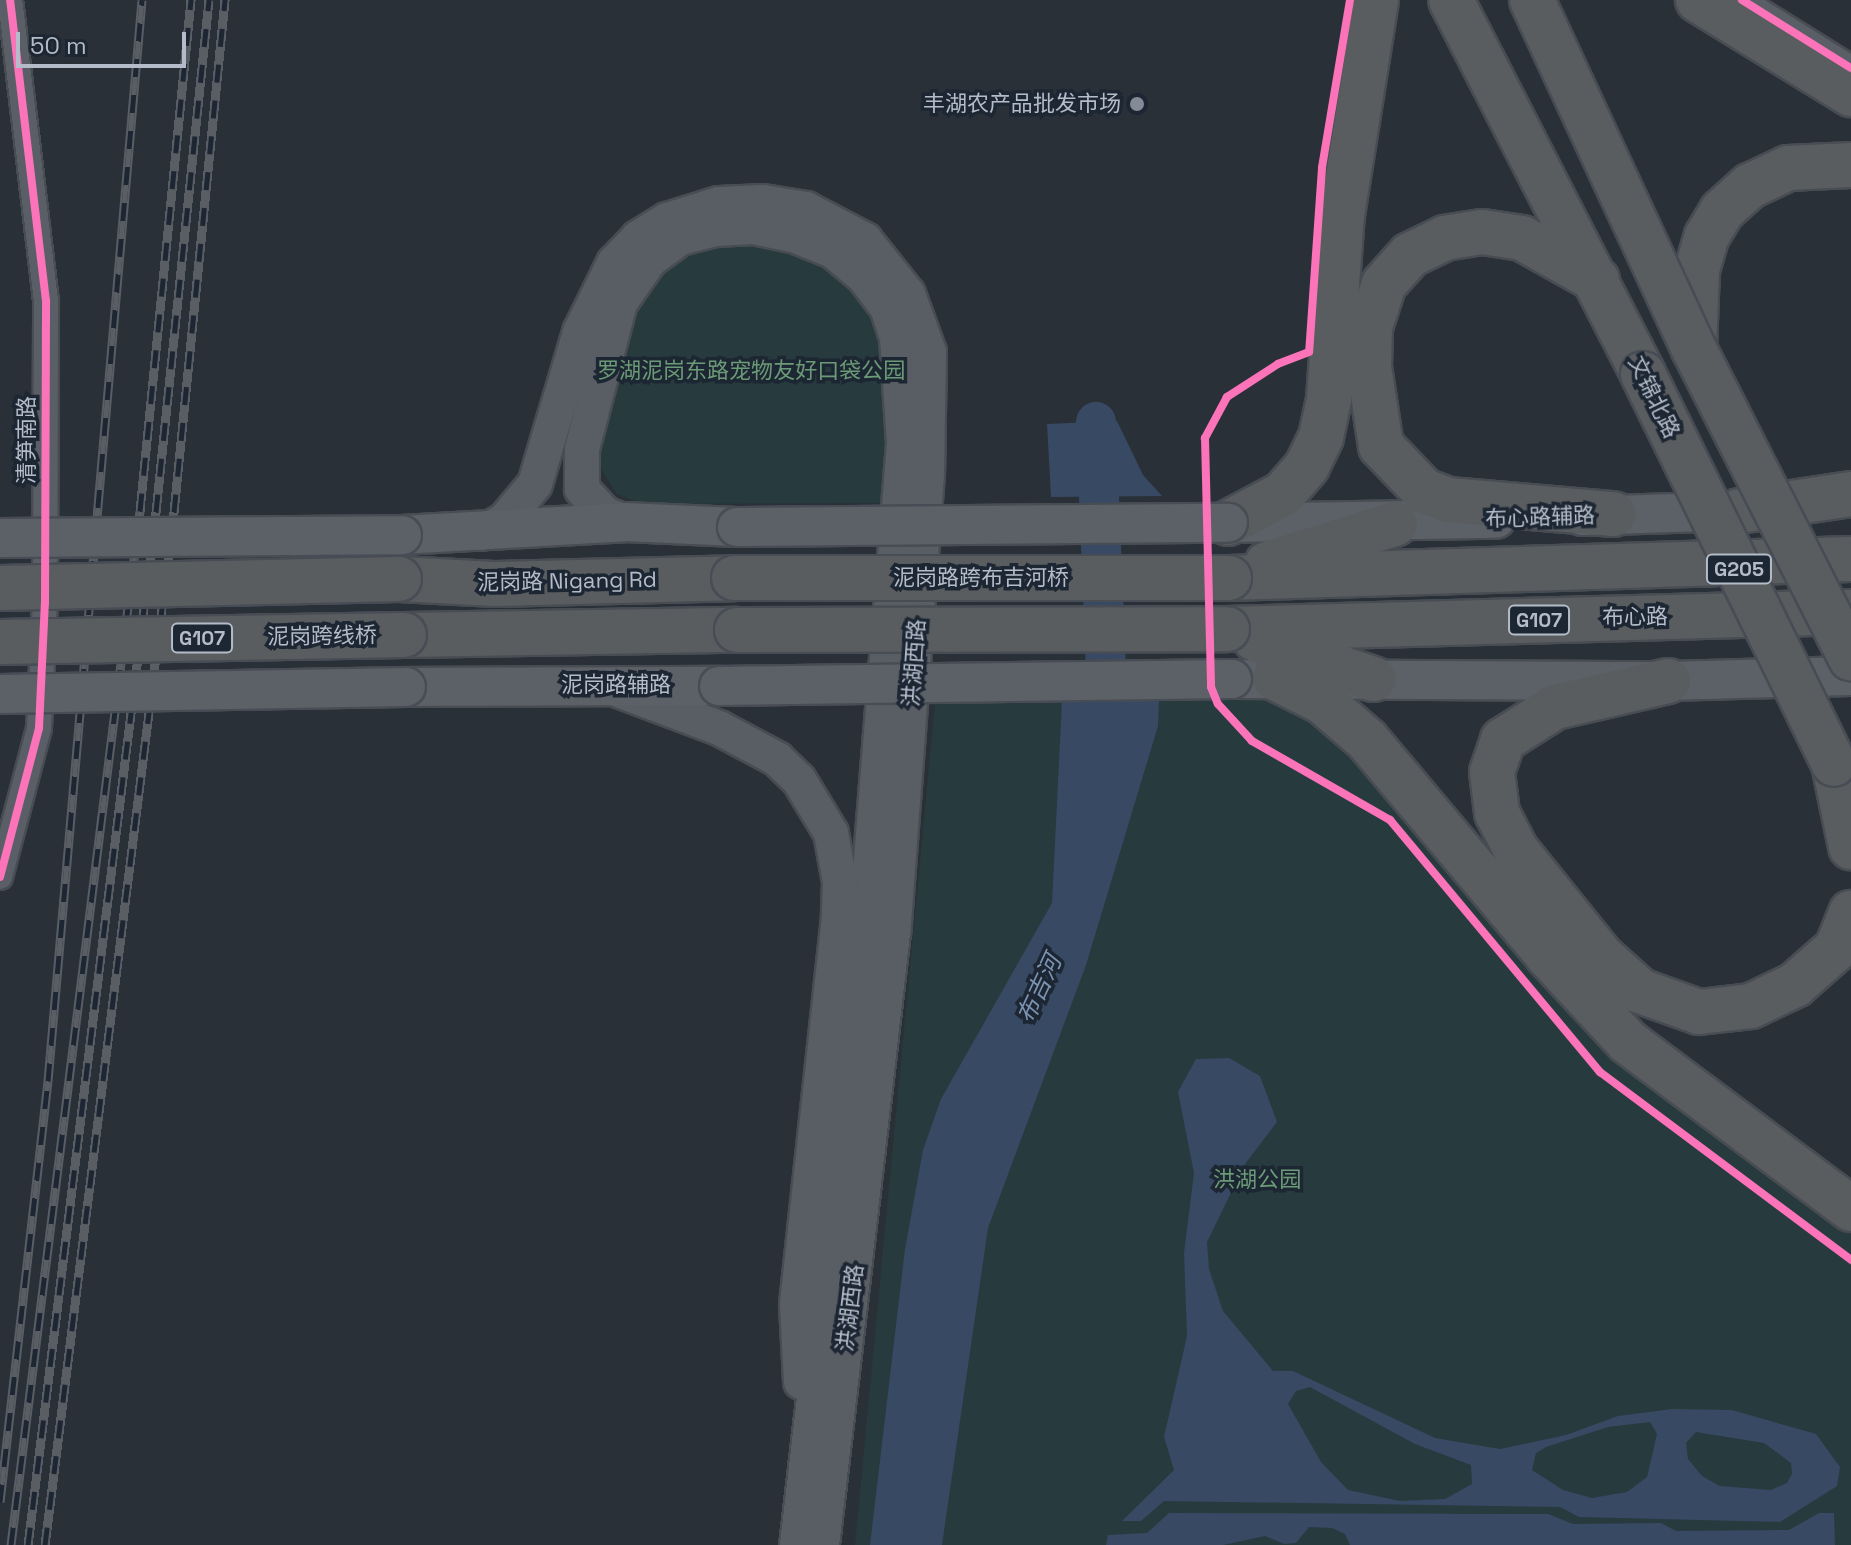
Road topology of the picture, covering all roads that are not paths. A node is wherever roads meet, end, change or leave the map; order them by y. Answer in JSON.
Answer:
{"nodes":[{"id":1,"x":10,"y":0,"type":"edge"},
{"id":2,"x":1376,"y":0,"type":"edge"},
{"id":3,"x":1451,"y":0,"type":"edge"},
{"id":4,"x":1532,"y":0,"type":"edge"},
{"id":5,"x":1698,"y":0,"type":"edge"},
{"id":6,"x":1742,"y":0,"type":"edge"},
{"id":7,"x":1851,"y":68,"type":"edge"},
{"id":8,"x":1851,"y":94,"type":"edge"},
{"id":9,"x":1851,"y":165,"type":"edge"},
{"id":10,"x":1597,"y":280,"type":"junction"},
{"id":11,"x":1694,"y":349,"type":"junction"},
{"id":12,"x":1845,"y":510,"type":"edge"},
{"id":13,"x":1739,"y":511,"type":"joint"},
{"id":14,"x":1613,"y":514,"type":"junction"},
{"id":15,"x":625,"y":522,"type":"junction"},
{"id":16,"x":1228,"y":523,"type":"junction"},
{"id":17,"x":1395,"y":524,"type":"junction"},
{"id":18,"x":678,"y":528,"type":"junction"},
{"id":19,"x":481,"y":533,"type":"junction"},
{"id":20,"x":0,"y":538,"type":"edge"},
{"id":21,"x":1851,"y":559,"type":"edge"},
{"id":22,"x":734,"y":578,"type":"joint"},
{"id":23,"x":1229,"y":578,"type":"junction"},
{"id":24,"x":399,"y":579,"type":"junction"},
{"id":25,"x":0,"y":588,"type":"edge"},
{"id":26,"x":1851,"y":612,"type":"edge"},
{"id":27,"x":1227,"y":629,"type":"junction"},
{"id":28,"x":0,"y":642,"type":"edge"},
{"id":29,"x":1851,"y":658,"type":"edge"},
{"id":30,"x":1851,"y":676,"type":"edge"},
{"id":31,"x":1275,"y":678,"type":"junction"},
{"id":32,"x":1373,"y":679,"type":"junction"},
{"id":33,"x":1668,"y":681,"type":"junction"},
{"id":34,"x":565,"y":684,"type":"junction"},
{"id":35,"x":0,"y":694,"type":"edge"},
{"id":36,"x":1843,"y":780,"type":"edge"},
{"id":37,"x":1851,"y":847,"type":"edge"},
{"id":38,"x":0,"y":877,"type":"edge"},
{"id":39,"x":1851,"y":913,"type":"edge"},
{"id":40,"x":1851,"y":1209,"type":"edge"},
{"id":41,"x":797,"y":1305,"type":"junction"},
{"id":42,"x":834,"y":1336,"type":"junction"},
{"id":43,"x":807,"y":1454,"type":"junction"},
{"id":44,"x":797,"y":1545,"type":"edge"},
{"id":45,"x":822,"y":1545,"type":"edge"}],
"edges":[{"from":1,"to":38,"type":"street","name":"清笋南路"},
{"from":2,"to":16,"type":"highway"},
{"from":3,"to":10,"type":"highway","name":"文锦北路","number":"G205"},
{"from":4,"to":11,"type":"highway","number":"G205","bridge":true},
{"from":5,"to":8,"type":"highway"},
{"from":6,"to":7,"type":"street"},
{"from":9,"to":11,"type":"highway"},
{"from":10,"to":14,"type":"highway"},
{"from":10,"to":36,"type":"highway","name":"文锦北路","number":"G205","bridge":true},
{"from":11,"to":29,"type":"highway","number":"G205","bridge":true},
{"from":12,"to":13,"type":"highway"},
{"from":13,"to":14,"type":"main road","name":"布心路辅路"},
{"from":14,"to":17,"type":"main road","name":"布心路辅路"},
{"from":15,"to":18,"type":"main road"},
{"from":15,"to":19,"type":"main road"},
{"from":15,"to":42,"type":"main road","name":"洪湖西路"},
{"from":16,"to":17,"type":"main road","name":"布心路辅路"},
{"from":16,"to":18,"type":"main road","bridge":true},
{"from":17,"to":23,"type":"highway"},
{"from":18,"to":24,"type":"main road"},
{"from":19,"to":20,"type":"main road","bridge":true},
{"from":19,"to":42,"type":"main road","name":"洪湖西路"},
{"from":21,"to":23,"type":"highway"},
{"from":22,"to":23,"type":"highway","name":"泥岗路跨布吉河桥","bridge":true},
{"from":22,"to":24,"type":"highway","name":"泥岗路 Nigang Rd"},
{"from":24,"to":25,"type":"highway","bridge":true},
{"from":26,"to":27,"type":"highway","name":"布心路","number":"G107"},
{"from":27,"to":28,"type":"highway","name":"泥岗跨线桥","number":"G107","bridge":true},
{"from":27,"to":32,"type":"highway"},
{"from":30,"to":33,"type":"main road"},
{"from":31,"to":32,"type":"main road"},
{"from":31,"to":34,"type":"main road","name":"泥岗路辅路","bridge":true},
{"from":31,"to":40,"type":"highway"},
{"from":32,"to":33,"type":"main road"},
{"from":33,"to":39,"type":"highway"},
{"from":34,"to":35,"type":"main road","name":"泥岗路辅路","bridge":true},
{"from":34,"to":41,"type":"main road","name":"洪湖西路"},
{"from":36,"to":37,"type":"highway","name":"文锦北路"},
{"from":41,"to":42,"type":"main road"},
{"from":41,"to":43,"type":"main road","name":"洪湖西路"},
{"from":42,"to":43,"type":"main road","name":"洪湖西路"},
{"from":42,"to":45,"type":"main road","name":"洪湖西路"},
{"from":43,"to":44,"type":"main road","name":"洪湖西路"}]}
